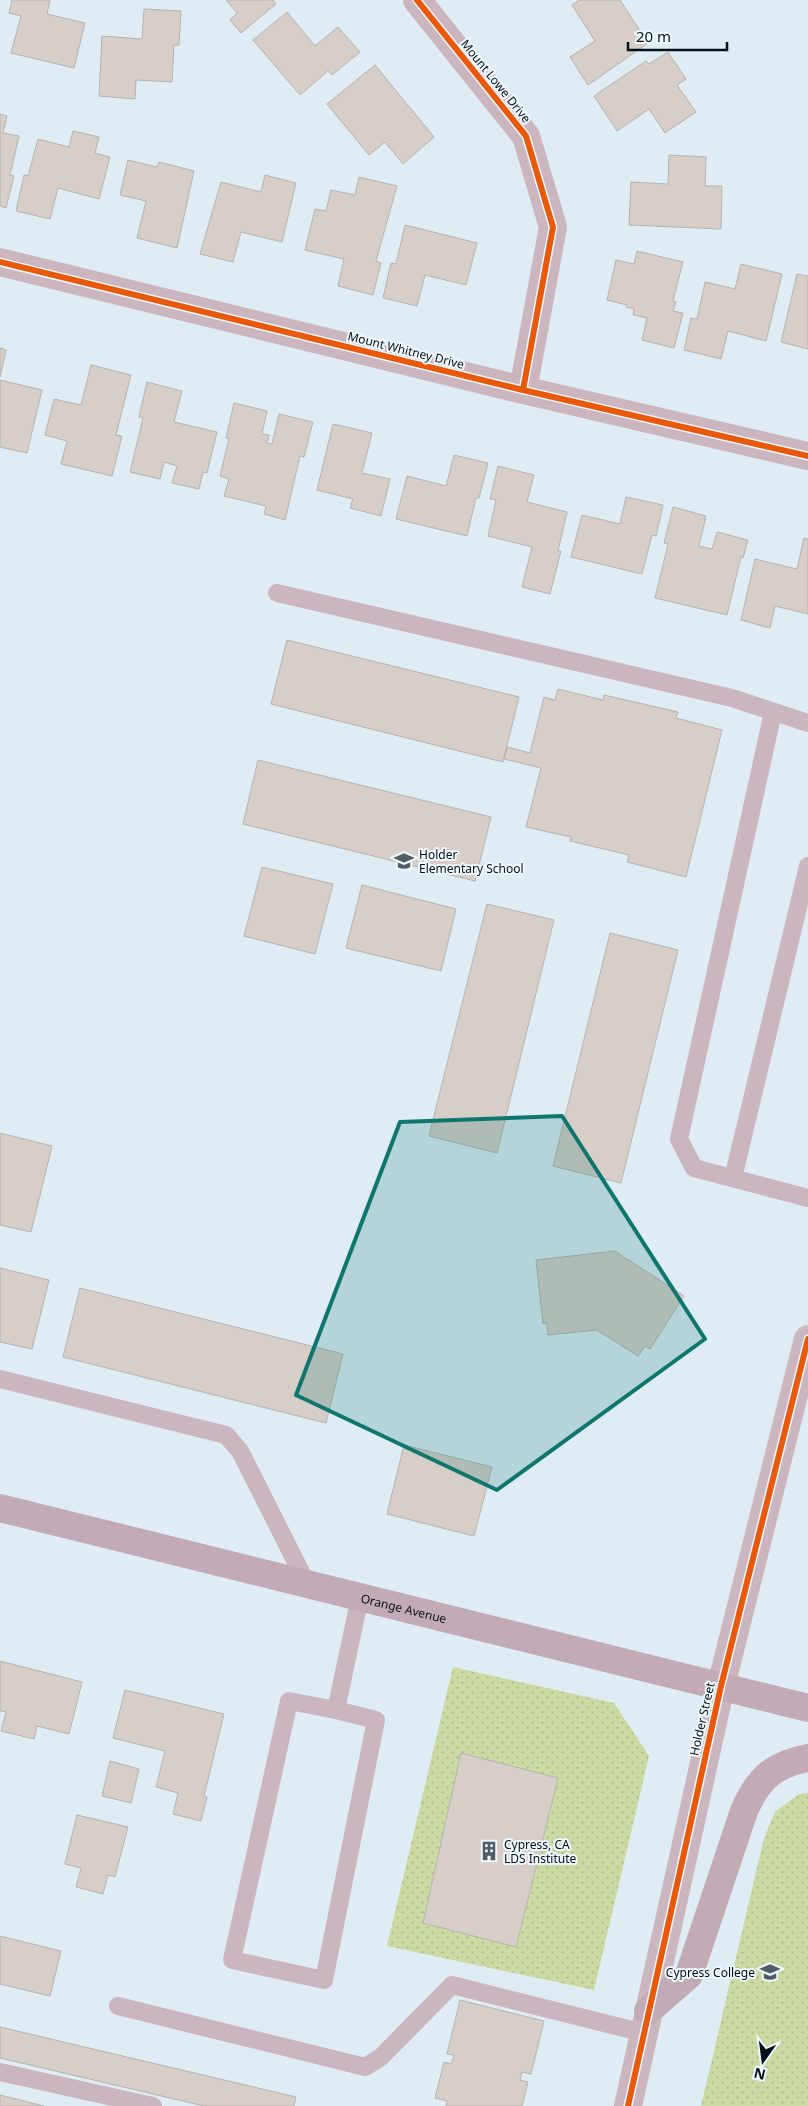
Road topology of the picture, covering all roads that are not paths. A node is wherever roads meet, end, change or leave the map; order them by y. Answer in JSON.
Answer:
{"nodes":[{"id":1,"x":417,"y":0,"type":"edge"},
{"id":2,"x":0,"y":262,"type":"edge"},
{"id":3,"x":523,"y":390,"type":"junction"},
{"id":4,"x":808,"y":456,"type":"edge"},
{"id":5,"x":277,"y":594,"type":"dead end"},
{"id":6,"x":773,"y":712,"type":"junction"},
{"id":7,"x":808,"y":723,"type":"edge"},
{"id":8,"x":808,"y":866,"type":"edge"},
{"id":9,"x":733,"y":1178,"type":"junction"},
{"id":10,"x":808,"y":1198,"type":"edge"},
{"id":11,"x":808,"y":1339,"type":"edge"},
{"id":12,"x":0,"y":1379,"type":"edge"},
{"id":13,"x":0,"y":1508,"type":"edge"},
{"id":14,"x":307,"y":1584,"type":"junction"},
{"id":15,"x":360,"y":1597,"type":"junction"},
{"id":16,"x":721,"y":1686,"type":"junction"},
{"id":17,"x":808,"y":1708,"type":"edge"},
{"id":18,"x":336,"y":1710,"type":"junction"},
{"id":19,"x":808,"y":1758,"type":"edge"},
{"id":20,"x":118,"y":2006,"type":"dead end"},
{"id":21,"x":646,"y":2022,"type":"junction"},
{"id":22,"x":0,"y":2072,"type":"edge"},
{"id":23,"x":153,"y":2106,"type":"edge"},
{"id":24,"x":628,"y":2106,"type":"edge"}],
"edges":[{"from":1,"to":3,"type":"street","name":"Mount Lowe Drive"},
{"from":2,"to":3,"type":"street","name":"Mount Whitney Drive"},
{"from":3,"to":4,"type":"street","name":"Mount Whitney Drive"},
{"from":5,"to":6,"type":"lane"},
{"from":6,"to":7,"type":"lane"},
{"from":6,"to":9,"type":"lane"},
{"from":8,"to":9,"type":"lane"},
{"from":9,"to":10,"type":"lane"},
{"from":11,"to":16,"type":"street","name":"Holder Street"},
{"from":12,"to":14,"type":"lane"},
{"from":13,"to":14,"type":"main road","name":"Orange Avenue"},
{"from":14,"to":15,"type":"main road","name":"Orange Avenue"},
{"from":15,"to":16,"type":"main road","name":"Orange Avenue"},
{"from":15,"to":18,"type":"lane"},
{"from":16,"to":17,"type":"main road","name":"Orange Avenue"},
{"from":16,"to":21,"type":"street","name":"Holder Street"},
{"from":18,"to":18,"type":"lane"},
{"from":19,"to":21,"type":"main road"},
{"from":20,"to":21,"type":"lane"},
{"from":21,"to":24,"type":"street","name":"Holder Street"},
{"from":22,"to":23,"type":"lane"}]}
